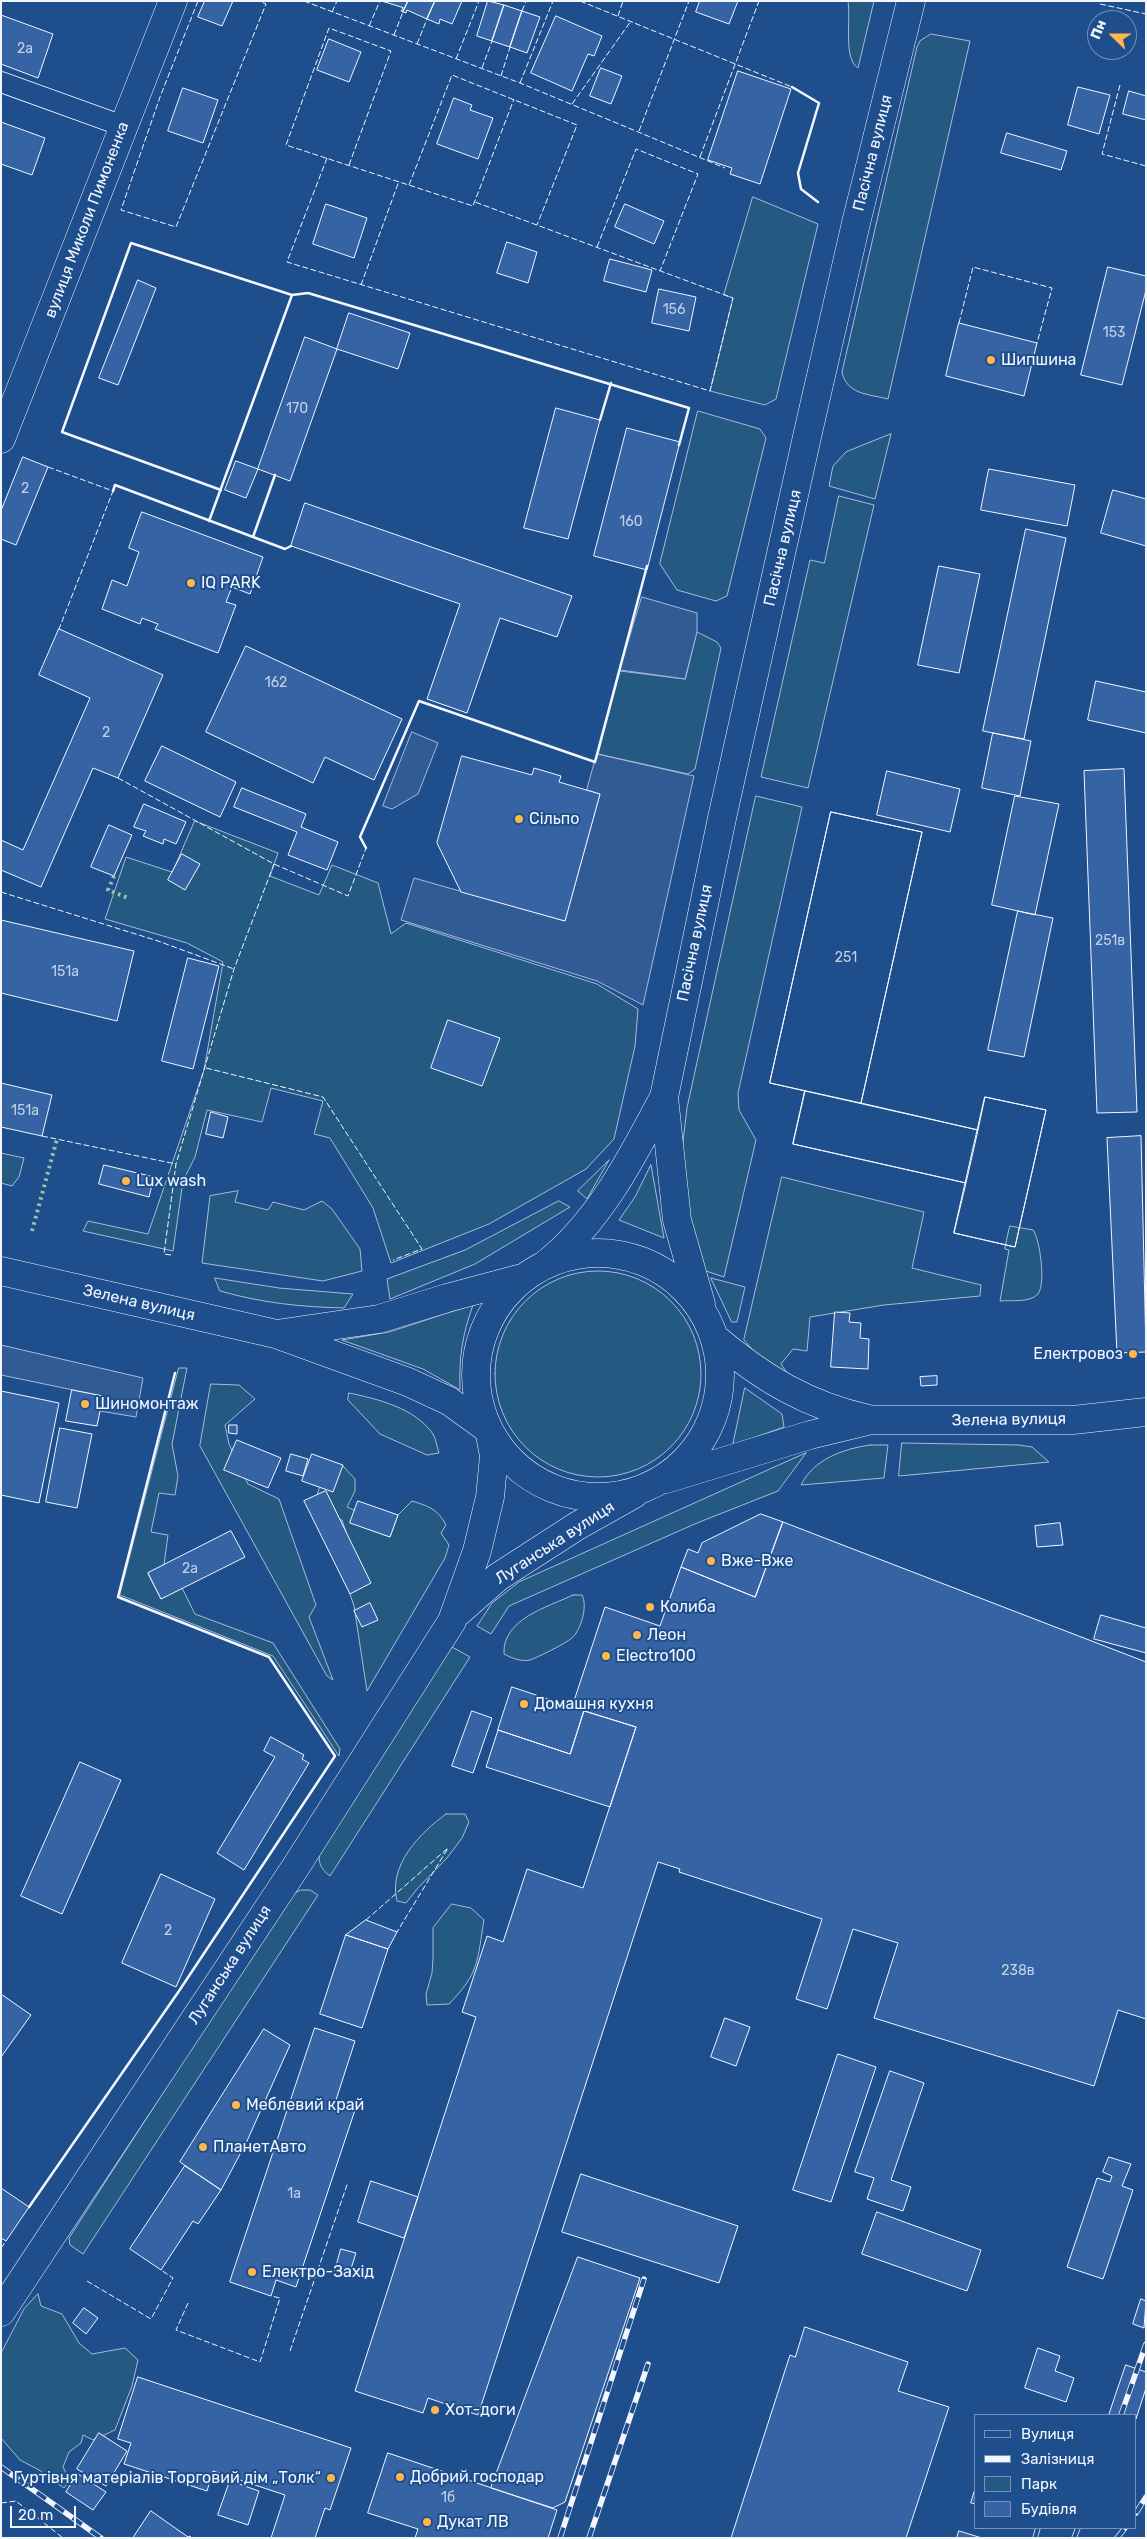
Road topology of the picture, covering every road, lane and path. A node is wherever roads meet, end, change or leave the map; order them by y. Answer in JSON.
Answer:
{"nodes":[{"id":1,"x":173,"y":1,"type":"edge"},
{"id":2,"x":911,"y":1,"type":"edge"},
{"id":3,"x":1,"y":82,"type":"edge"},
{"id":4,"x":123,"y":126,"type":"junction"},
{"id":5,"x":1,"y":439,"type":"edge"},
{"id":6,"x":664,"y":1097,"type":"junction"},
{"id":7,"x":546,"y":1264,"type":"junction"},
{"id":8,"x":1,"y":1271,"type":"edge"},
{"id":9,"x":522,"y":1278,"type":"junction"},
{"id":10,"x":701,"y":1304,"type":"junction"},
{"id":11,"x":276,"y":1334,"type":"junction"},
{"id":12,"x":716,"y":1339,"type":"junction"},
{"id":13,"x":1146,"y":1412,"type":"edge"},
{"id":14,"x":872,"y":1420,"type":"junction"},
{"id":15,"x":488,"y":1431,"type":"junction"},
{"id":16,"x":663,"y":1480,"type":"junction"},
{"id":17,"x":634,"y":1494,"type":"junction"},
{"id":18,"x":455,"y":1615,"type":"junction"},
{"id":19,"x":1,"y":2312,"type":"edge"}],
"edges":[{"from":1,"to":4,"type":"main road","name":"вулиця Миколи Пимоненка"},
{"from":2,"to":6,"type":"main road","name":"Пасічна вулиця"},
{"from":3,"to":4,"type":"street"},
{"from":4,"to":5,"type":"main road","name":"вулиця Миколи Пимоненка"},
{"from":6,"to":7,"type":"main road","name":"Пасічна вулиця"},
{"from":6,"to":10,"type":"main road","name":"Пасічна вулиця"},
{"from":7,"to":9,"type":"main road"},
{"from":7,"to":10,"type":"main road"},
{"from":8,"to":11,"type":"main road","name":"Зелена вулиця"},
{"from":9,"to":11,"type":"main road","name":"Зелена вулиця"},
{"from":9,"to":15,"type":"main road","name":"Луганська вулиця"},
{"from":10,"to":12,"type":"main road","name":"Пасічна вулиця"},
{"from":11,"to":15,"type":"main road","name":"Зелена вулиця"},
{"from":12,"to":14,"type":"main road","name":"Зелена вулиця"},
{"from":12,"to":16,"type":"main road"},
{"from":13,"to":14,"type":"main road","name":"Зелена вулиця"},
{"from":14,"to":16,"type":"main road","name":"Зелена вулиця"},
{"from":15,"to":17,"type":"main road"},
{"from":15,"to":18,"type":"main road","name":"Луганська вулиця"},
{"from":16,"to":17,"type":"main road","name":"Луганська вулиця"},
{"from":17,"to":18,"type":"main road","name":"Луганська вулиця"},
{"from":18,"to":19,"type":"main road","name":"Луганська вулиця"}]}
